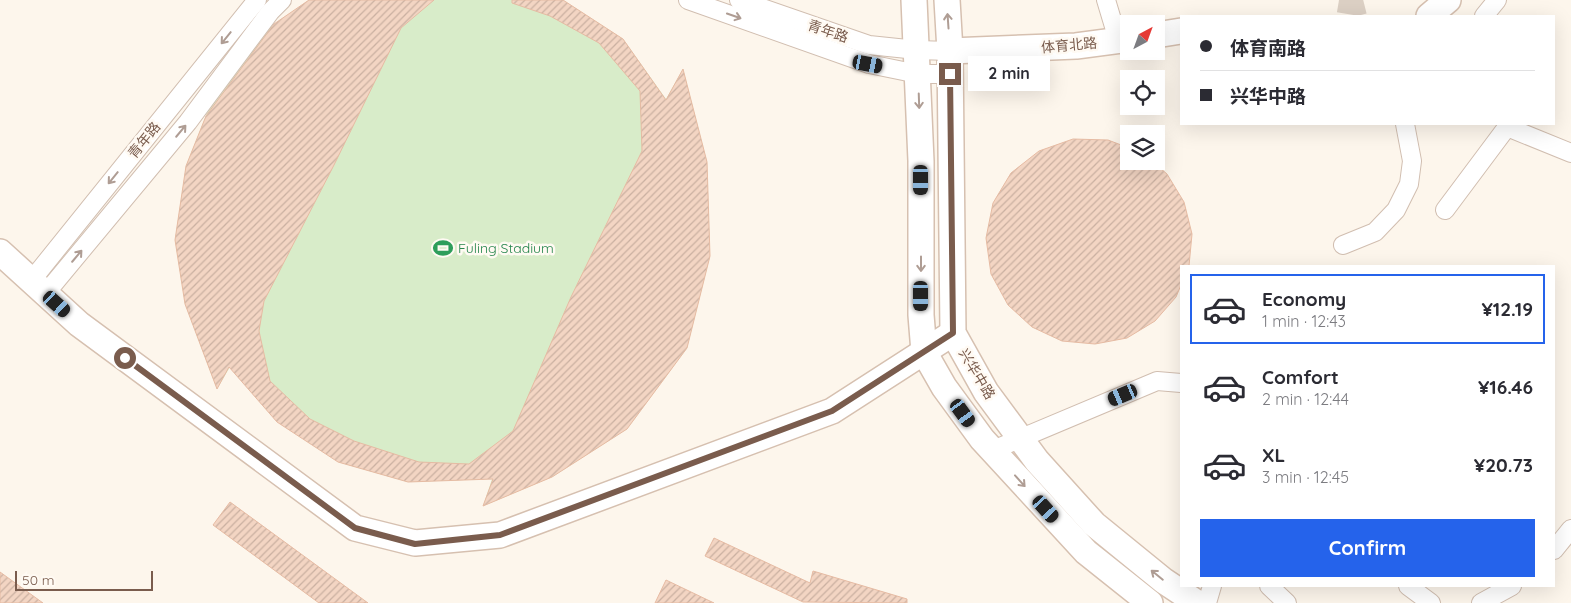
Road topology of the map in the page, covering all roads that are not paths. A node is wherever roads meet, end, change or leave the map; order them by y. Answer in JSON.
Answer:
{"nodes":[{"id":1,"x":256,"y":0,"type":"edge"},
{"id":2,"x":282,"y":0,"type":"edge"},
{"id":3,"x":688,"y":0,"type":"edge"},
{"id":4,"x":739,"y":0,"type":"edge"},
{"id":5,"x":914,"y":0,"type":"edge"},
{"id":6,"x":946,"y":0,"type":"edge"},
{"id":7,"x":1106,"y":0,"type":"edge"},
{"id":8,"x":1448,"y":0,"type":"edge"},
{"id":9,"x":1497,"y":0,"type":"edge"},
{"id":10,"x":1430,"y":15,"type":"edge"},
{"id":11,"x":1485,"y":15,"type":"edge"},
{"id":12,"x":1180,"y":31,"type":"edge"},
{"id":13,"x":1120,"y":32,"type":"edge"},
{"id":14,"x":1165,"y":34,"type":"edge"},
{"id":15,"x":1120,"y":39,"type":"edge"},
{"id":16,"x":917,"y":62,"type":"junction"},
{"id":17,"x":950,"y":62,"type":"junction"},
{"id":18,"x":1405,"y":125,"type":"edge"},
{"id":19,"x":1571,"y":153,"type":"edge"},
{"id":20,"x":1445,"y":210,"type":"dead end"},
{"id":21,"x":1343,"y":245,"type":"dead end"},
{"id":22,"x":0,"y":252,"type":"edge"},
{"id":23,"x":38,"y":287,"type":"junction"},
{"id":24,"x":953,"y":333,"type":"junction"},
{"id":25,"x":924,"y":352,"type":"junction"},
{"id":26,"x":1180,"y":383,"type":"edge"},
{"id":27,"x":1020,"y":438,"type":"junction"},
{"id":28,"x":993,"y":450,"type":"junction"},
{"id":29,"x":1571,"y":529,"type":"edge"},
{"id":30,"x":1555,"y":549,"type":"edge"},
{"id":31,"x":1212,"y":587,"type":"edge"},
{"id":32,"x":1270,"y":587,"type":"edge"},
{"id":33,"x":1409,"y":587,"type":"edge"},
{"id":34,"x":1510,"y":587,"type":"edge"},
{"id":35,"x":1150,"y":603,"type":"edge"},
{"id":36,"x":1197,"y":603,"type":"edge"},
{"id":37,"x":1207,"y":603,"type":"edge"},
{"id":38,"x":1287,"y":603,"type":"edge"},
{"id":39,"x":1430,"y":603,"type":"edge"},
{"id":40,"x":1480,"y":603,"type":"edge"}],
"edges":[{"from":1,"to":23,"type":"street","name":"青年路","one_way":true},
{"from":23,"to":2,"type":"street","one_way":true},
{"from":3,"to":16,"type":"street","one_way":true},
{"from":4,"to":16,"type":"street","name":"青年路"},
{"from":5,"to":16,"type":"main road"},
{"from":17,"to":6,"type":"main road","name":"兴华中路","one_way":true},
{"from":7,"to":13,"type":"street"},
{"from":8,"to":10,"type":"main road"},
{"from":9,"to":11,"type":"street"},
{"from":12,"to":14,"type":"main road"},
{"from":15,"to":17,"type":"main road","name":"体育北路"},
{"from":16,"to":17,"type":"street"},
{"from":16,"to":17,"type":"street","name":"青年路"},
{"from":16,"to":25,"type":"main road","one_way":true},
{"from":17,"to":24,"type":"main road","name":"兴华中路"},
{"from":18,"to":21,"type":"street"},
{"from":19,"to":20,"type":"street"},
{"from":22,"to":23,"type":"main road"},
{"from":23,"to":25,"type":"main road"},
{"from":24,"to":25,"type":"main road"},
{"from":24,"to":27,"type":"main road","name":"兴华中路"},
{"from":25,"to":28,"type":"main road"},
{"from":26,"to":27,"type":"street"},
{"from":27,"to":28,"type":"street"},
{"from":36,"to":27,"type":"main road","name":"兴华中路","one_way":true},
{"from":28,"to":35,"type":"main road","one_way":true},
{"from":29,"to":30,"type":"street"},
{"from":31,"to":37,"type":"street"},
{"from":32,"to":38,"type":"street"},
{"from":33,"to":39,"type":"street"},
{"from":34,"to":40,"type":"street"}]}
